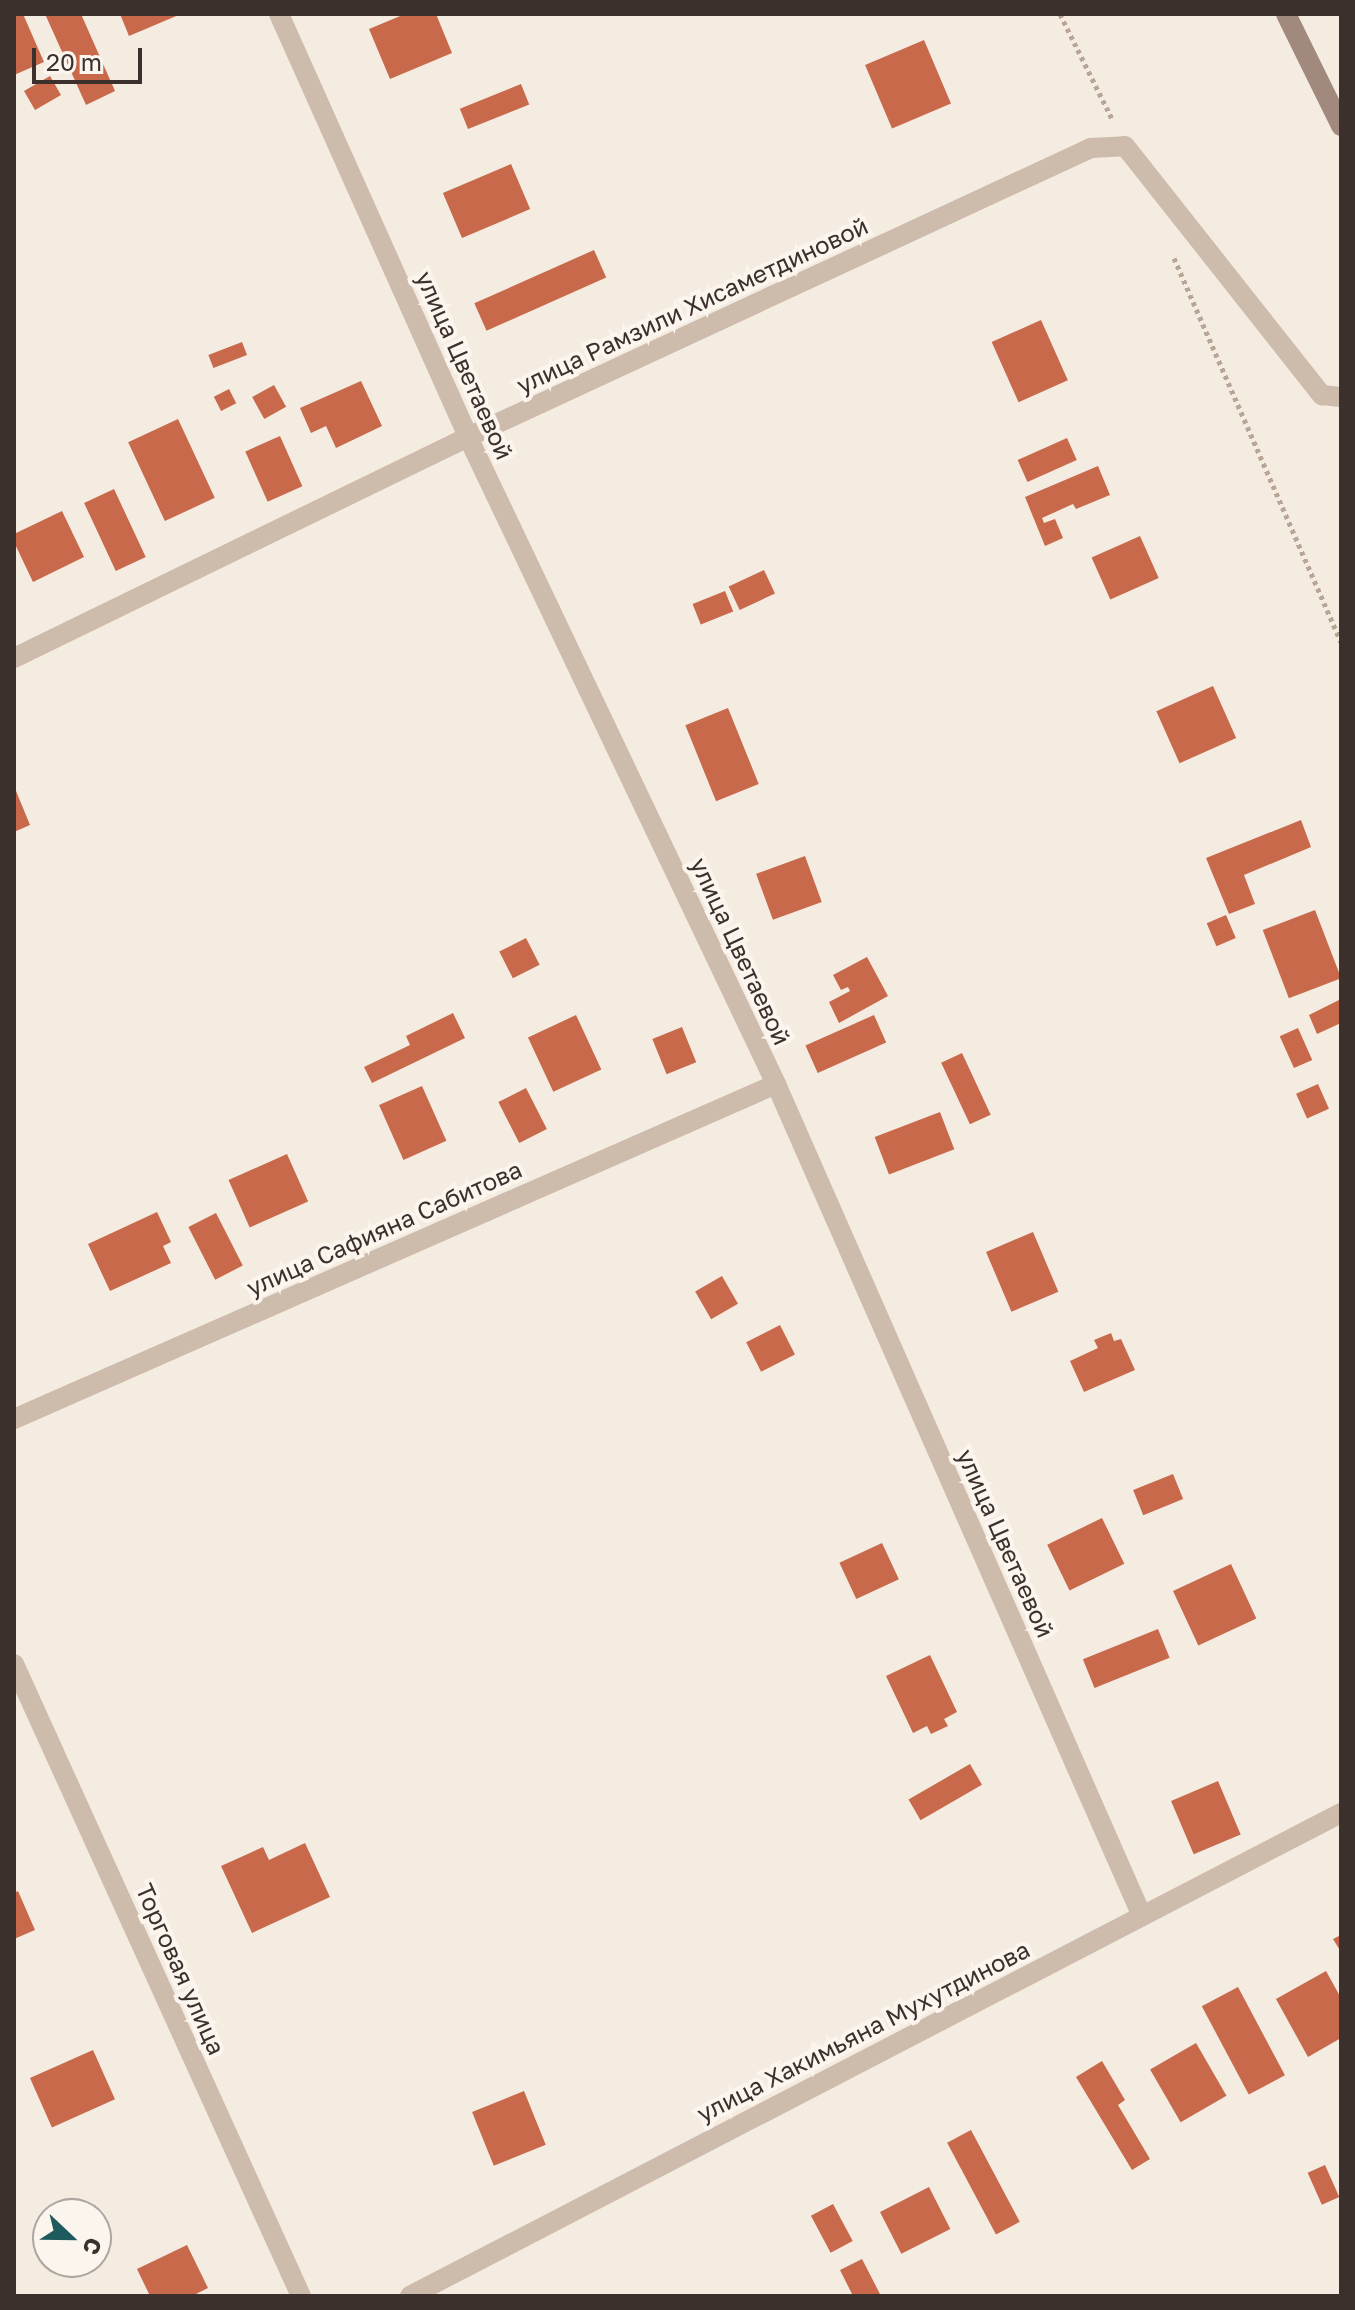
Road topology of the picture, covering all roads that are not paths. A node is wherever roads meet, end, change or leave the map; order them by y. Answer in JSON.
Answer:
{"nodes":[{"id":1,"x":279,"y":14,"type":"edge"},
{"id":2,"x":1286,"y":14,"type":"edge"},
{"id":3,"x":1341,"y":126,"type":"edge"},
{"id":4,"x":1341,"y":397,"type":"edge"},
{"id":5,"x":468,"y":437,"type":"junction"},
{"id":6,"x":14,"y":658,"type":"edge"},
{"id":7,"x":776,"y":1084,"type":"junction"},
{"id":8,"x":14,"y":1419,"type":"edge"},
{"id":9,"x":14,"y":1664,"type":"edge"},
{"id":10,"x":1341,"y":1813,"type":"edge"},
{"id":11,"x":1142,"y":1916,"type":"junction"},
{"id":12,"x":301,"y":2296,"type":"edge"},
{"id":13,"x":410,"y":2296,"type":"edge"}],
"edges":[{"from":1,"to":5,"type":"street","name":"улица Цветаевой"},
{"from":2,"to":3,"type":"street"},
{"from":4,"to":5,"type":"street","name":"улица Рамзили Хисаметдиновой"},
{"from":5,"to":6,"type":"street","name":"улица Рамзили Хисаметдиновой"},
{"from":5,"to":7,"type":"street","name":"улица Цветаевой"},
{"from":7,"to":8,"type":"street","name":"улица Сафияна Сабитова"},
{"from":7,"to":11,"type":"street","name":"улица Цветаевой"},
{"from":9,"to":12,"type":"street","name":"Торговая улица"},
{"from":10,"to":11,"type":"street","name":"улица Хакимьяна Мухутдинова"},
{"from":11,"to":13,"type":"street","name":"улица Хакимьяна Мухутдинова"}]}
